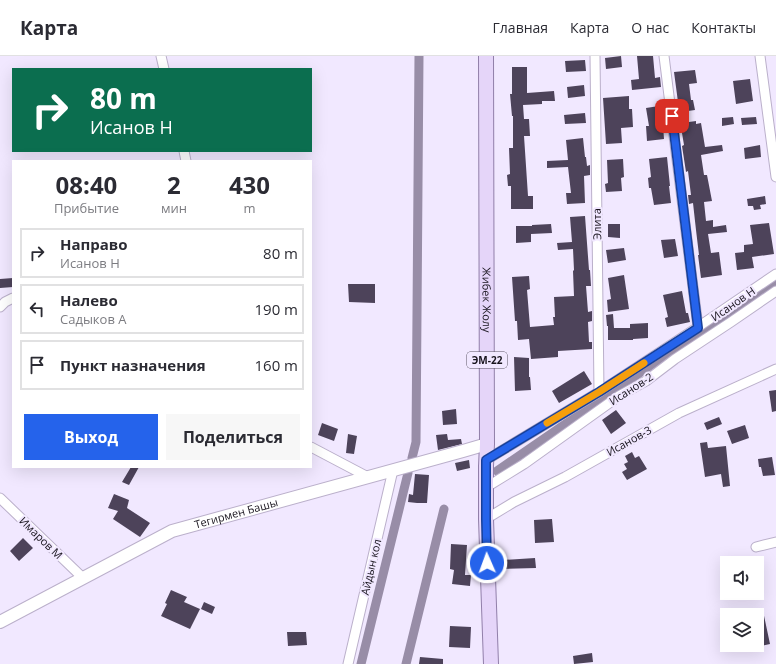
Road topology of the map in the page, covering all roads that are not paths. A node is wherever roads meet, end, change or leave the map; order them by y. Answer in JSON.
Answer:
{"nodes":[{"id":1,"x":161,"y":56,"type":"edge"},
{"id":2,"x":486,"y":56,"type":"edge"},
{"id":3,"x":595,"y":56,"type":"edge"},
{"id":4,"x":664,"y":56,"type":"edge"},
{"id":5,"x":760,"y":56,"type":"edge"},
{"id":6,"x":164,"y":68,"type":"edge"},
{"id":7,"x":776,"y":176,"type":"edge"},
{"id":8,"x":776,"y":274,"type":"edge"},
{"id":9,"x":776,"y":291,"type":"edge"},
{"id":10,"x":12,"y":298,"type":"edge"},
{"id":11,"x":0,"y":307,"type":"edge"},
{"id":12,"x":698,"y":328,"type":"junction"},
{"id":13,"x":776,"y":369,"type":"edge"},
{"id":14,"x":599,"y":392,"type":"junction"},
{"id":15,"x":487,"y":444,"type":"junction"},
{"id":16,"x":312,"y":448,"type":"edge"},
{"id":17,"x":486,"y":460,"type":"junction"},
{"id":18,"x":393,"y":470,"type":"junction"},
{"id":19,"x":368,"y":477,"type":"junction"},
{"id":20,"x":486,"y":488,"type":"junction"},
{"id":21,"x":0,"y":498,"type":"edge"},
{"id":22,"x":486,"y":519,"type":"junction"},
{"id":23,"x":776,"y":542,"type":"edge"},
{"id":24,"x":756,"y":547,"type":"dead end"},
{"id":25,"x":83,"y":578,"type":"junction"},
{"id":26,"x":0,"y":622,"type":"edge"},
{"id":27,"x":348,"y":664,"type":"edge"},
{"id":28,"x":491,"y":664,"type":"edge"}],
"edges":[{"from":1,"to":6,"type":"street"},
{"from":2,"to":15,"type":"main road","name":"Жибек Жолу","number":"ЭМ-22"},
{"from":3,"to":14,"type":"street","name":"Элита"},
{"from":4,"to":12,"type":"street"},
{"from":5,"to":7,"type":"street"},
{"from":8,"to":12,"type":"street","name":"Исанов Н"},
{"from":9,"to":20,"type":"street","name":"Исанов-2"},
{"from":10,"to":11,"type":"street"},
{"from":12,"to":14,"type":"street","name":"Исанов Н"},
{"from":13,"to":22,"type":"street","name":"Исанов-3"},
{"from":14,"to":17,"type":"street","name":"Исанов Н"},
{"from":15,"to":17,"type":"main road","name":"Жибек Жолу","number":"ЭМ-22"},
{"from":15,"to":18,"type":"street","name":"Тегирмен Башы"},
{"from":16,"to":19,"type":"street"},
{"from":17,"to":20,"type":"main road","name":"Жибек Жолу","number":"ЭМ-22"},
{"from":18,"to":19,"type":"street","name":"Тегирмен Башы"},
{"from":18,"to":27,"type":"street","name":"Айдын кол"},
{"from":19,"to":25,"type":"street","name":"Тегирмен Башы"},
{"from":20,"to":22,"type":"main road","name":"Жибек Жолу","number":"ЭМ-22"},
{"from":21,"to":25,"type":"street","name":"Имаров М"},
{"from":22,"to":28,"type":"main road","name":"Жибек Жолу","number":"ЭМ-22"},
{"from":23,"to":24,"type":"street"},
{"from":25,"to":26,"type":"street","name":"Тегирмен Башы"}]}
